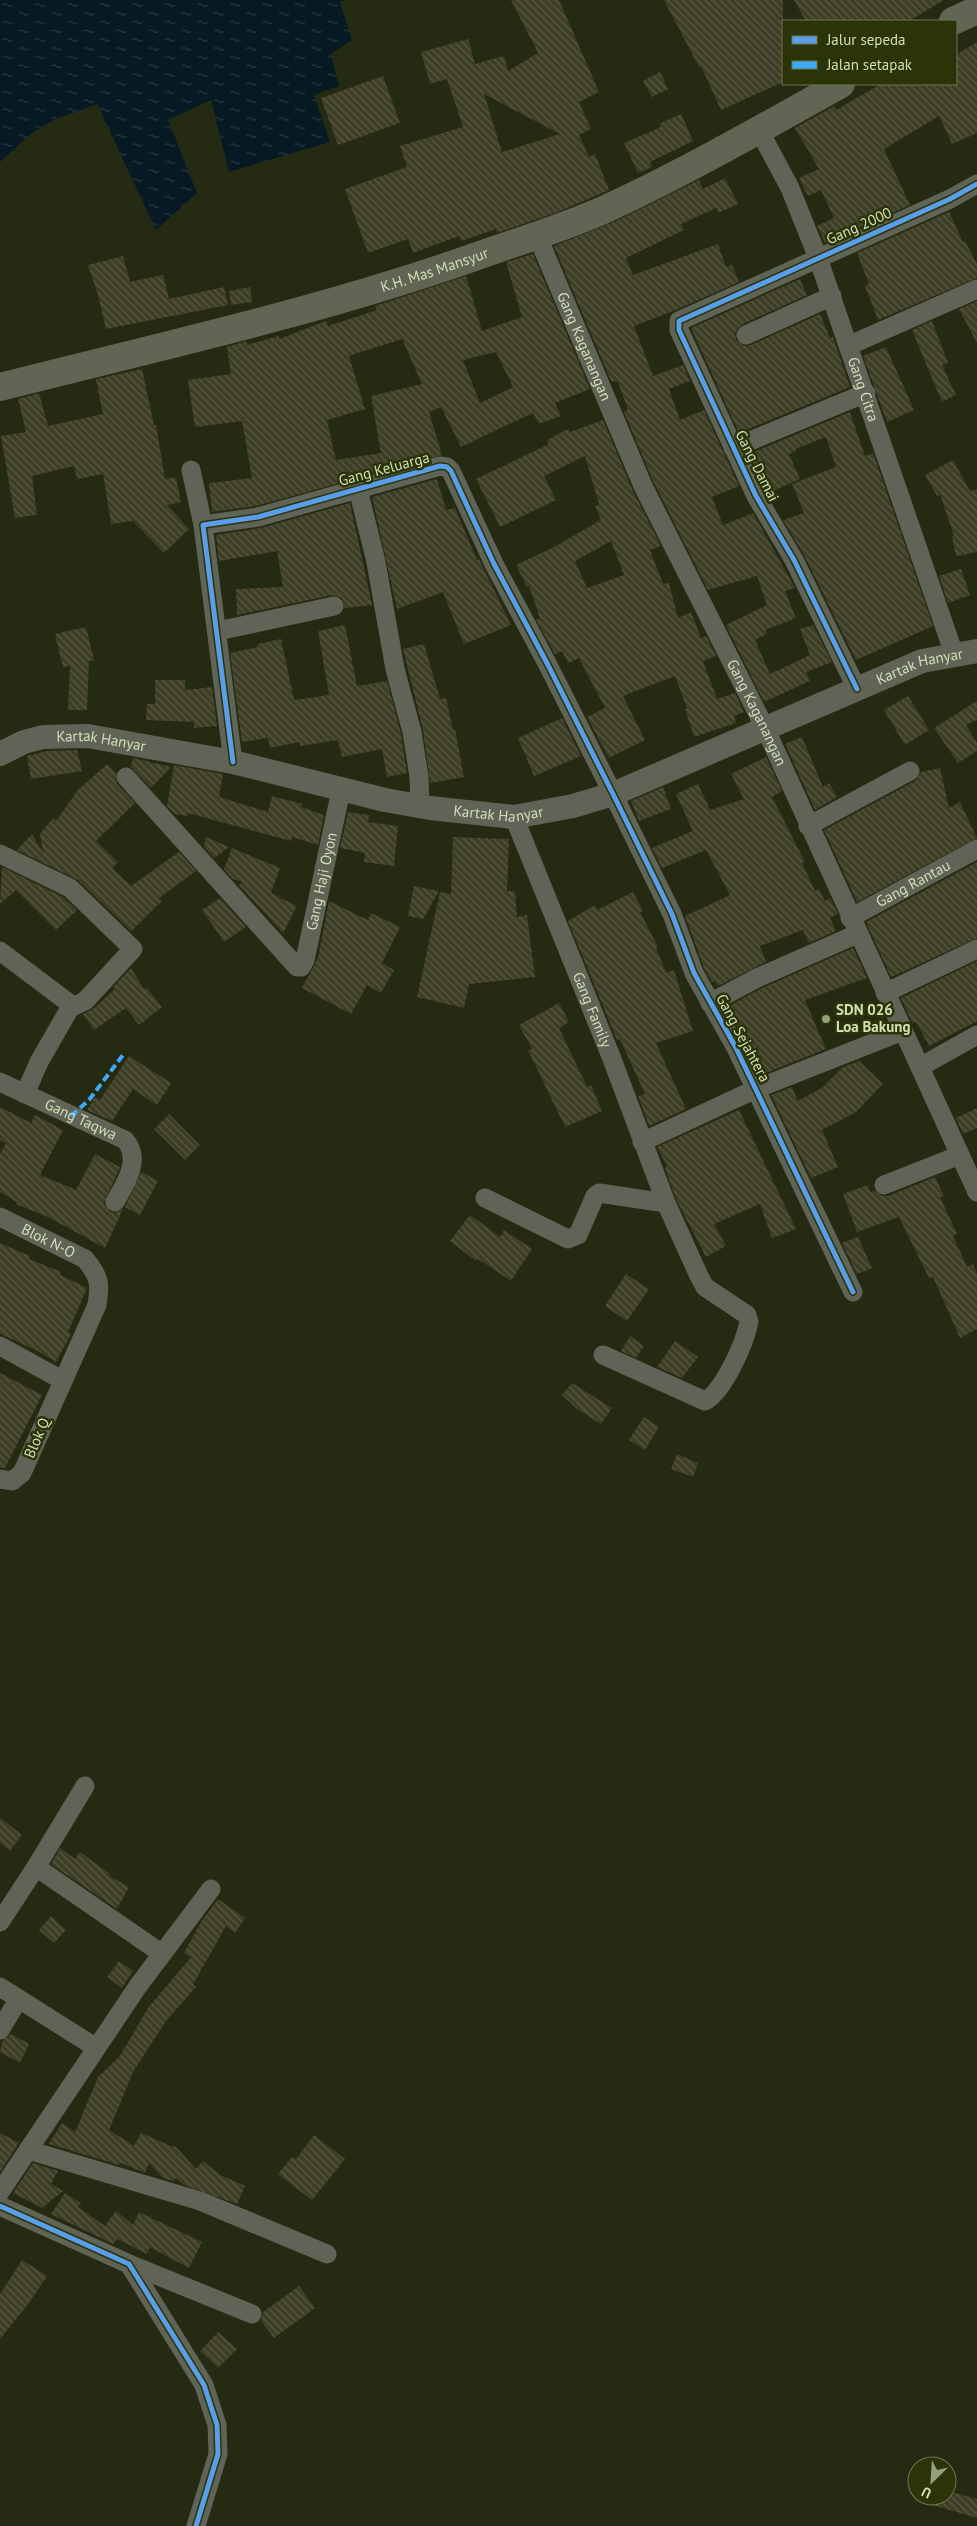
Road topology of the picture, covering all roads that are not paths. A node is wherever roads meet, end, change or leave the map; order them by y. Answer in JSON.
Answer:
{"nodes":[{"id":1,"x":977,"y":10,"type":"edge"},
{"id":2,"x":954,"y":20,"type":"edge"},
{"id":3,"x":840,"y":85,"type":"edge"},
{"id":4,"x":759,"y":130,"type":"junction"},
{"id":5,"x":977,"y":184,"type":"edge"},
{"id":6,"x":537,"y":236,"type":"junction"},
{"id":7,"x":818,"y":258,"type":"junction"},
{"id":8,"x":750,"y":289,"type":"joint"},
{"id":9,"x":977,"y":289,"type":"edge"},
{"id":10,"x":832,"y":296,"type":"junction"},
{"id":11,"x":746,"y":335,"type":"dead end"},
{"id":12,"x":850,"y":345,"type":"junction"},
{"id":13,"x":0,"y":386,"type":"edge"},
{"id":14,"x":866,"y":393,"type":"junction"},
{"id":15,"x":733,"y":448,"type":"junction"},
{"id":16,"x":191,"y":470,"type":"dead end"},
{"id":17,"x":358,"y":489,"type":"junction"},
{"id":18,"x":203,"y":525,"type":"junction"},
{"id":19,"x":334,"y":606,"type":"dead end"},
{"id":20,"x":218,"y":632,"type":"junction"},
{"id":21,"x":966,"y":652,"type":"edge"},
{"id":22,"x":857,"y":689,"type":"junction"},
{"id":23,"x":766,"y":730,"type":"junction"},
{"id":24,"x":0,"y":754,"type":"edge"},
{"id":25,"x":233,"y":762,"type":"junction"},
{"id":26,"x":910,"y":771,"type":"dead end"},
{"id":27,"x":126,"y":777,"type":"dead end"},
{"id":28,"x":341,"y":790,"type":"junction"},
{"id":29,"x":613,"y":794,"type":"junction"},
{"id":30,"x":420,"y":806,"type":"junction"},
{"id":31,"x":514,"y":817,"type":"junction"},
{"id":32,"x":808,"y":826,"type":"junction"},
{"id":33,"x":977,"y":849,"type":"edge"},
{"id":34,"x":0,"y":854,"type":"edge"},
{"id":35,"x":854,"y":926,"type":"junction"},
{"id":36,"x":977,"y":949,"type":"edge"},
{"id":37,"x":0,"y":951,"type":"edge"},
{"id":38,"x":885,"y":994,"type":"junction"},
{"id":39,"x":710,"y":1003,"type":"junction"},
{"id":40,"x":73,"y":1006,"type":"junction"},
{"id":41,"x":902,"y":1031,"type":"junction"},
{"id":42,"x":977,"y":1035,"type":"edge"},
{"id":43,"x":920,"y":1067,"type":"junction"},
{"id":44,"x":0,"y":1082,"type":"edge"},
{"id":45,"x":756,"y":1089,"type":"junction"},
{"id":46,"x":25,"y":1094,"type":"junction"},
{"id":47,"x":642,"y":1142,"type":"junction"},
{"id":48,"x":960,"y":1155,"type":"junction"},
{"id":49,"x":884,"y":1185,"type":"dead end"},
{"id":50,"x":977,"y":1192,"type":"edge"},
{"id":51,"x":485,"y":1198,"type":"dead end"},
{"id":52,"x":115,"y":1202,"type":"dead end"},
{"id":53,"x":666,"y":1203,"type":"junction"},
{"id":54,"x":0,"y":1217,"type":"edge"},
{"id":55,"x":853,"y":1292,"type":"dead end"},
{"id":56,"x":0,"y":1346,"type":"edge"},
{"id":57,"x":603,"y":1354,"type":"dead end"},
{"id":58,"x":62,"y":1380,"type":"junction"},
{"id":59,"x":0,"y":1480,"type":"edge"},
{"id":60,"x":86,"y":1786,"type":"dead end"},
{"id":61,"x":36,"y":1867,"type":"junction"},
{"id":62,"x":211,"y":1890,"type":"dead end"},
{"id":63,"x":0,"y":1922,"type":"edge"},
{"id":64,"x":162,"y":1953,"type":"junction"},
{"id":65,"x":0,"y":1987,"type":"edge"},
{"id":66,"x":18,"y":2000,"type":"junction"},
{"id":67,"x":0,"y":2030,"type":"edge"},
{"id":68,"x":95,"y":2047,"type":"junction"},
{"id":69,"x":28,"y":2150,"type":"junction"},
{"id":70,"x":0,"y":2192,"type":"edge"},
{"id":71,"x":0,"y":2206,"type":"edge"},
{"id":72,"x":327,"y":2254,"type":"dead end"},
{"id":73,"x":129,"y":2264,"type":"junction"},
{"id":74,"x":252,"y":2314,"type":"dead end"},
{"id":75,"x":196,"y":2526,"type":"edge"}],
"edges":[{"from":1,"to":2,"type":"main road"},
{"from":3,"to":4,"type":"main road","name":"K.H. Mas Mansyur"},
{"from":4,"to":6,"type":"main road","name":"K.H. Mas Mansyur"},
{"from":4,"to":7,"type":"street","name":"Gang Citra"},
{"from":5,"to":7,"type":"street","name":"Gang 2000"},
{"from":6,"to":13,"type":"main road","name":"K.H. Mas Mansyur"},
{"from":6,"to":23,"type":"street","name":"Gang Kaganangan"},
{"from":7,"to":8,"type":"street","name":"Gang 2000"},
{"from":7,"to":10,"type":"street","name":"Gang Citra"},
{"from":8,"to":15,"type":"street","name":"Gang Damai"},
{"from":9,"to":12,"type":"street"},
{"from":10,"to":11,"type":"street"},
{"from":10,"to":12,"type":"street","name":"Gang Citra"},
{"from":12,"to":14,"type":"street","name":"Gang Citra"},
{"from":14,"to":15,"type":"street"},
{"from":14,"to":21,"type":"street","name":"Gang Citra"},
{"from":15,"to":22,"type":"street","name":"Gang Damai"},
{"from":16,"to":18,"type":"street"},
{"from":17,"to":18,"type":"street","name":"Gang Keluarga"},
{"from":17,"to":29,"type":"street","name":"Gang Keluarga"},
{"from":17,"to":30,"type":"street"},
{"from":18,"to":20,"type":"street"},
{"from":19,"to":20,"type":"street"},
{"from":20,"to":25,"type":"street"},
{"from":21,"to":22,"type":"street","name":"Kartak Hanyar"},
{"from":22,"to":23,"type":"street","name":"Kartak Hanyar"},
{"from":23,"to":29,"type":"street","name":"Kartak Hanyar"},
{"from":23,"to":32,"type":"street","name":"Gang Kaganangan"},
{"from":24,"to":25,"type":"street","name":"Kartak Hanyar"},
{"from":25,"to":28,"type":"street","name":"Kartak Hanyar"},
{"from":26,"to":32,"type":"street"},
{"from":27,"to":28,"type":"street","name":"Gang Haji Oyon"},
{"from":28,"to":30,"type":"street","name":"Kartak Hanyar"},
{"from":29,"to":31,"type":"street","name":"Kartak Hanyar"},
{"from":29,"to":39,"type":"street","name":"Gang Sejahtera"},
{"from":30,"to":31,"type":"street","name":"Kartak Hanyar"},
{"from":31,"to":47,"type":"street","name":"Gang Family"},
{"from":32,"to":35,"type":"street","name":"Gang Kaganangan"},
{"from":33,"to":35,"type":"street","name":"Gang Rantau"},
{"from":34,"to":40,"type":"street"},
{"from":35,"to":38,"type":"street","name":"Gang Kaganangan"},
{"from":35,"to":39,"type":"street","name":"Gang Rantau"},
{"from":36,"to":38,"type":"street"},
{"from":37,"to":40,"type":"street"},
{"from":38,"to":41,"type":"street","name":"Gang Kaganangan"},
{"from":39,"to":45,"type":"street","name":"Gang Sejahtera"},
{"from":40,"to":46,"type":"street"},
{"from":41,"to":43,"type":"street","name":"Gang Kaganangan"},
{"from":41,"to":45,"type":"street"},
{"from":42,"to":43,"type":"street"},
{"from":43,"to":48,"type":"street","name":"Gang Kaganangan"},
{"from":44,"to":46,"type":"street","name":"Gang Taqwa"},
{"from":45,"to":47,"type":"street"},
{"from":45,"to":55,"type":"street","name":"Gang Sejahtera"},
{"from":46,"to":52,"type":"street","name":"Gang Taqwa"},
{"from":47,"to":53,"type":"street","name":"Gang Family"},
{"from":48,"to":49,"type":"street"},
{"from":48,"to":50,"type":"street","name":"Gang Kaganangan"},
{"from":51,"to":53,"type":"street"},
{"from":53,"to":57,"type":"street","name":"Gang Family"},
{"from":54,"to":58,"type":"street","name":"Blok N-O"},
{"from":56,"to":58,"type":"street"},
{"from":58,"to":59,"type":"street","name":"Blok Q"},
{"from":60,"to":61,"type":"street"},
{"from":61,"to":63,"type":"street"},
{"from":61,"to":64,"type":"street"},
{"from":62,"to":64,"type":"street"},
{"from":64,"to":68,"type":"street"},
{"from":65,"to":66,"type":"street"},
{"from":66,"to":67,"type":"street"},
{"from":66,"to":68,"type":"street"},
{"from":68,"to":69,"type":"street"},
{"from":69,"to":70,"type":"street"},
{"from":69,"to":72,"type":"street"},
{"from":71,"to":73,"type":"street"},
{"from":73,"to":74,"type":"street"},
{"from":73,"to":75,"type":"street"}]}
